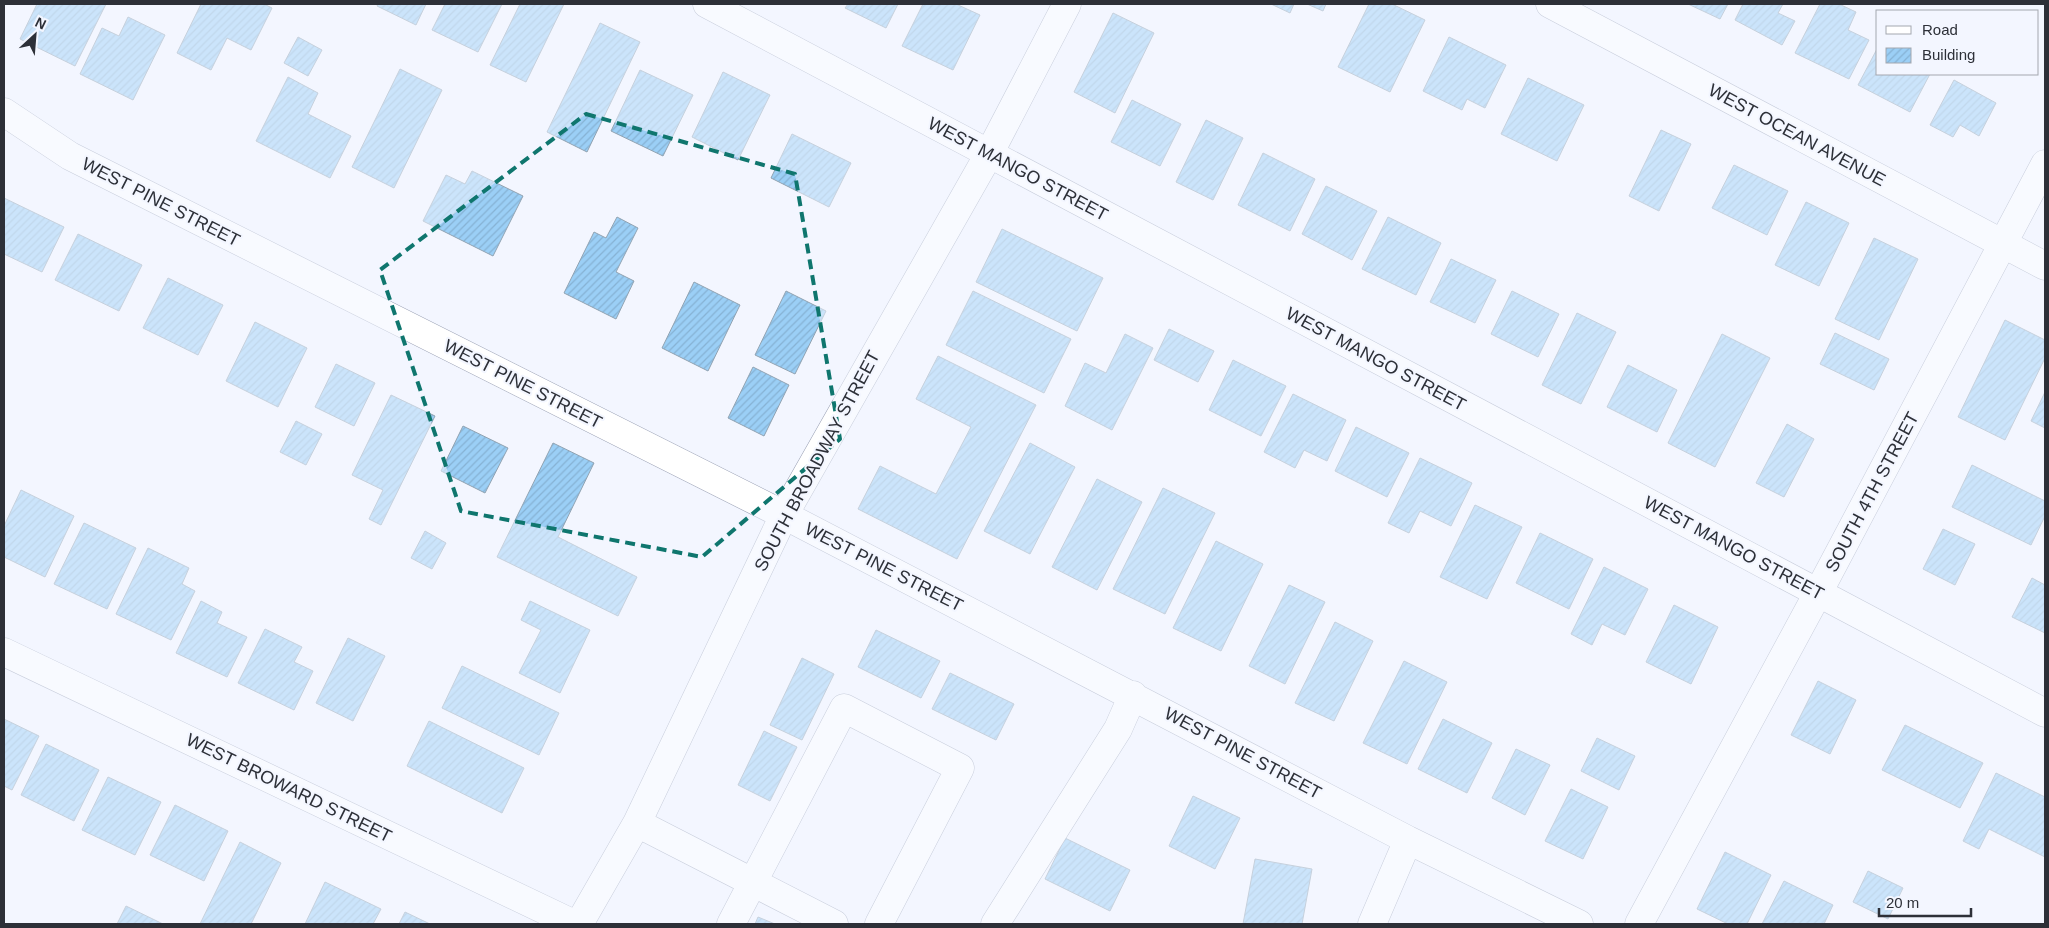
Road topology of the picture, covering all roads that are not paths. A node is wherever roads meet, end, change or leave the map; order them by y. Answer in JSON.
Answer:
{"nodes":[{"id":1,"x":707,"y":4,"type":"edge"},
{"id":2,"x":1068,"y":4,"type":"edge"},
{"id":3,"x":1550,"y":4,"type":"edge"},
{"id":4,"x":4,"y":112,"type":"edge"},
{"id":5,"x":989,"y":154,"type":"junction"},
{"id":6,"x":2045,"y":164,"type":"edge"},
{"id":7,"x":2003,"y":244,"type":"junction"},
{"id":8,"x":2045,"y":266,"type":"edge"},
{"id":9,"x":784,"y":515,"type":"junction"},
{"id":10,"x":1818,"y":593,"type":"junction"},
{"id":11,"x":4,"y":652,"type":"edge"},
{"id":12,"x":1133,"y":695,"type":"junction"},
{"id":13,"x":2045,"y":713,"type":"edge"},
{"id":14,"x":637,"y":823,"type":"junction"},
{"id":15,"x":1408,"y":840,"type":"junction"},
{"id":16,"x":753,"y":883,"type":"junction"},
{"id":17,"x":574,"y":924,"type":"edge"},
{"id":18,"x":579,"y":924,"type":"edge"},
{"id":19,"x":731,"y":924,"type":"edge"},
{"id":20,"x":834,"y":924,"type":"edge"},
{"id":21,"x":879,"y":924,"type":"edge"},
{"id":22,"x":995,"y":924,"type":"edge"},
{"id":23,"x":1372,"y":924,"type":"edge"},
{"id":24,"x":1578,"y":924,"type":"edge"},
{"id":25,"x":1639,"y":924,"type":"edge"}],
"edges":[{"from":1,"to":5,"type":"street","name":"WEST MANGO STREET"},
{"from":2,"to":5,"type":"street","name":"SOUTH BROADWAY STREET"},
{"from":3,"to":7,"type":"street","name":"WEST OCEAN AVENUE"},
{"from":4,"to":9,"type":"street","name":"WEST PINE STREET"},
{"from":5,"to":9,"type":"street","name":"SOUTH BROADWAY STREET"},
{"from":5,"to":10,"type":"street","name":"WEST MANGO STREET"},
{"from":6,"to":7,"type":"street","name":"SOUTH 4TH STREET"},
{"from":7,"to":8,"type":"street","name":"WEST OCEAN AVENUE"},
{"from":7,"to":10,"type":"street","name":"SOUTH 4TH STREET"},
{"from":9,"to":12,"type":"street","name":"WEST PINE STREET"},
{"from":9,"to":14,"type":"street","name":"SOUTH BROADWAY STREET"},
{"from":10,"to":13,"type":"street","name":"WEST MANGO STREET"},
{"from":10,"to":25,"type":"street","name":"SOUTH 4TH STREET"},
{"from":11,"to":17,"type":"street","name":"WEST BROWARD STREET"},
{"from":12,"to":15,"type":"street","name":"WEST PINE STREET"},
{"from":12,"to":22,"type":"street"},
{"from":14,"to":16,"type":"street"},
{"from":14,"to":18,"type":"street","name":"SOUTH BROADWAY STREET"},
{"from":15,"to":23,"type":"street"},
{"from":15,"to":24,"type":"street","name":"WEST PINE STREET"},
{"from":16,"to":19,"type":"street"},
{"from":16,"to":20,"type":"street"},
{"from":16,"to":21,"type":"street"}]}
